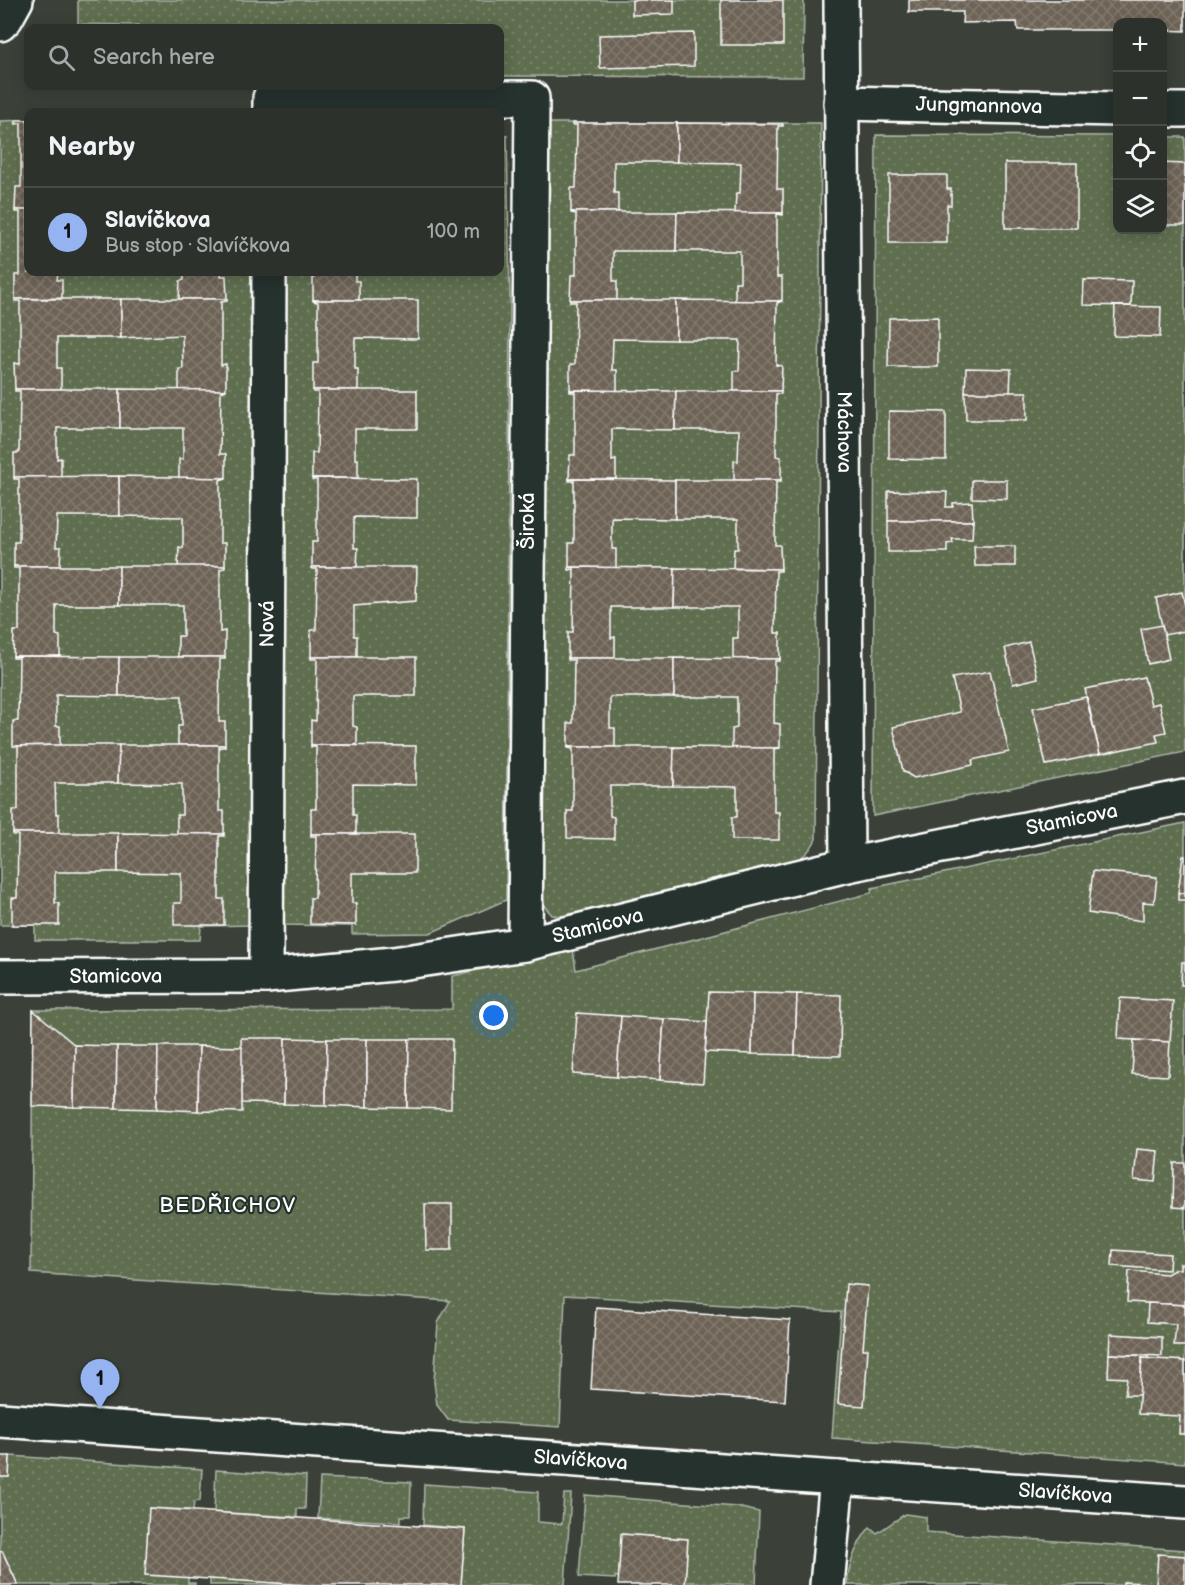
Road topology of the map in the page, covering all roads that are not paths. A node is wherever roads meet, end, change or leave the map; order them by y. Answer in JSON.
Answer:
{"nodes":[{"id":1,"x":16,"y":0,"type":"edge"},
{"id":2,"x":841,"y":0,"type":"edge"},
{"id":3,"x":0,"y":24,"type":"edge"},
{"id":4,"x":841,"y":103,"type":"junction"},
{"id":5,"x":270,"y":105,"type":"edge"},
{"id":6,"x":1113,"y":109,"type":"edge"},
{"id":7,"x":1167,"y":110,"type":"edge"},
{"id":8,"x":1185,"y":110,"type":"edge"},
{"id":9,"x":269,"y":276,"type":"edge"},
{"id":10,"x":1185,"y":797,"type":"edge"},
{"id":11,"x":847,"y":865,"type":"junction"},
{"id":12,"x":525,"y":944,"type":"junction"},
{"id":13,"x":266,"y":976,"type":"junction"},
{"id":14,"x":0,"y":977,"type":"edge"},
{"id":15,"x":0,"y":1420,"type":"edge"},
{"id":16,"x":837,"y":1478,"type":"junction"},
{"id":17,"x":1185,"y":1502,"type":"edge"},
{"id":18,"x":827,"y":1585,"type":"edge"}],
"edges":[{"from":1,"to":3,"type":"street"},
{"from":2,"to":4,"type":"street","name":"Máchova"},
{"from":4,"to":6,"type":"street","name":"Jungmannova"},
{"from":4,"to":11,"type":"street","name":"Máchova"},
{"from":5,"to":12,"type":"street","name":"Široká"},
{"from":7,"to":8,"type":"street"},
{"from":9,"to":13,"type":"street","name":"Nová"},
{"from":10,"to":11,"type":"street","name":"Stamicova"},
{"from":11,"to":12,"type":"street","name":"Stamicova"},
{"from":12,"to":13,"type":"street","name":"Stamicova"},
{"from":13,"to":14,"type":"street","name":"Stamicova"},
{"from":15,"to":16,"type":"street","name":"Slavíčkova"},
{"from":16,"to":17,"type":"street","name":"Slavíčkova"},
{"from":16,"to":18,"type":"street"}]}
